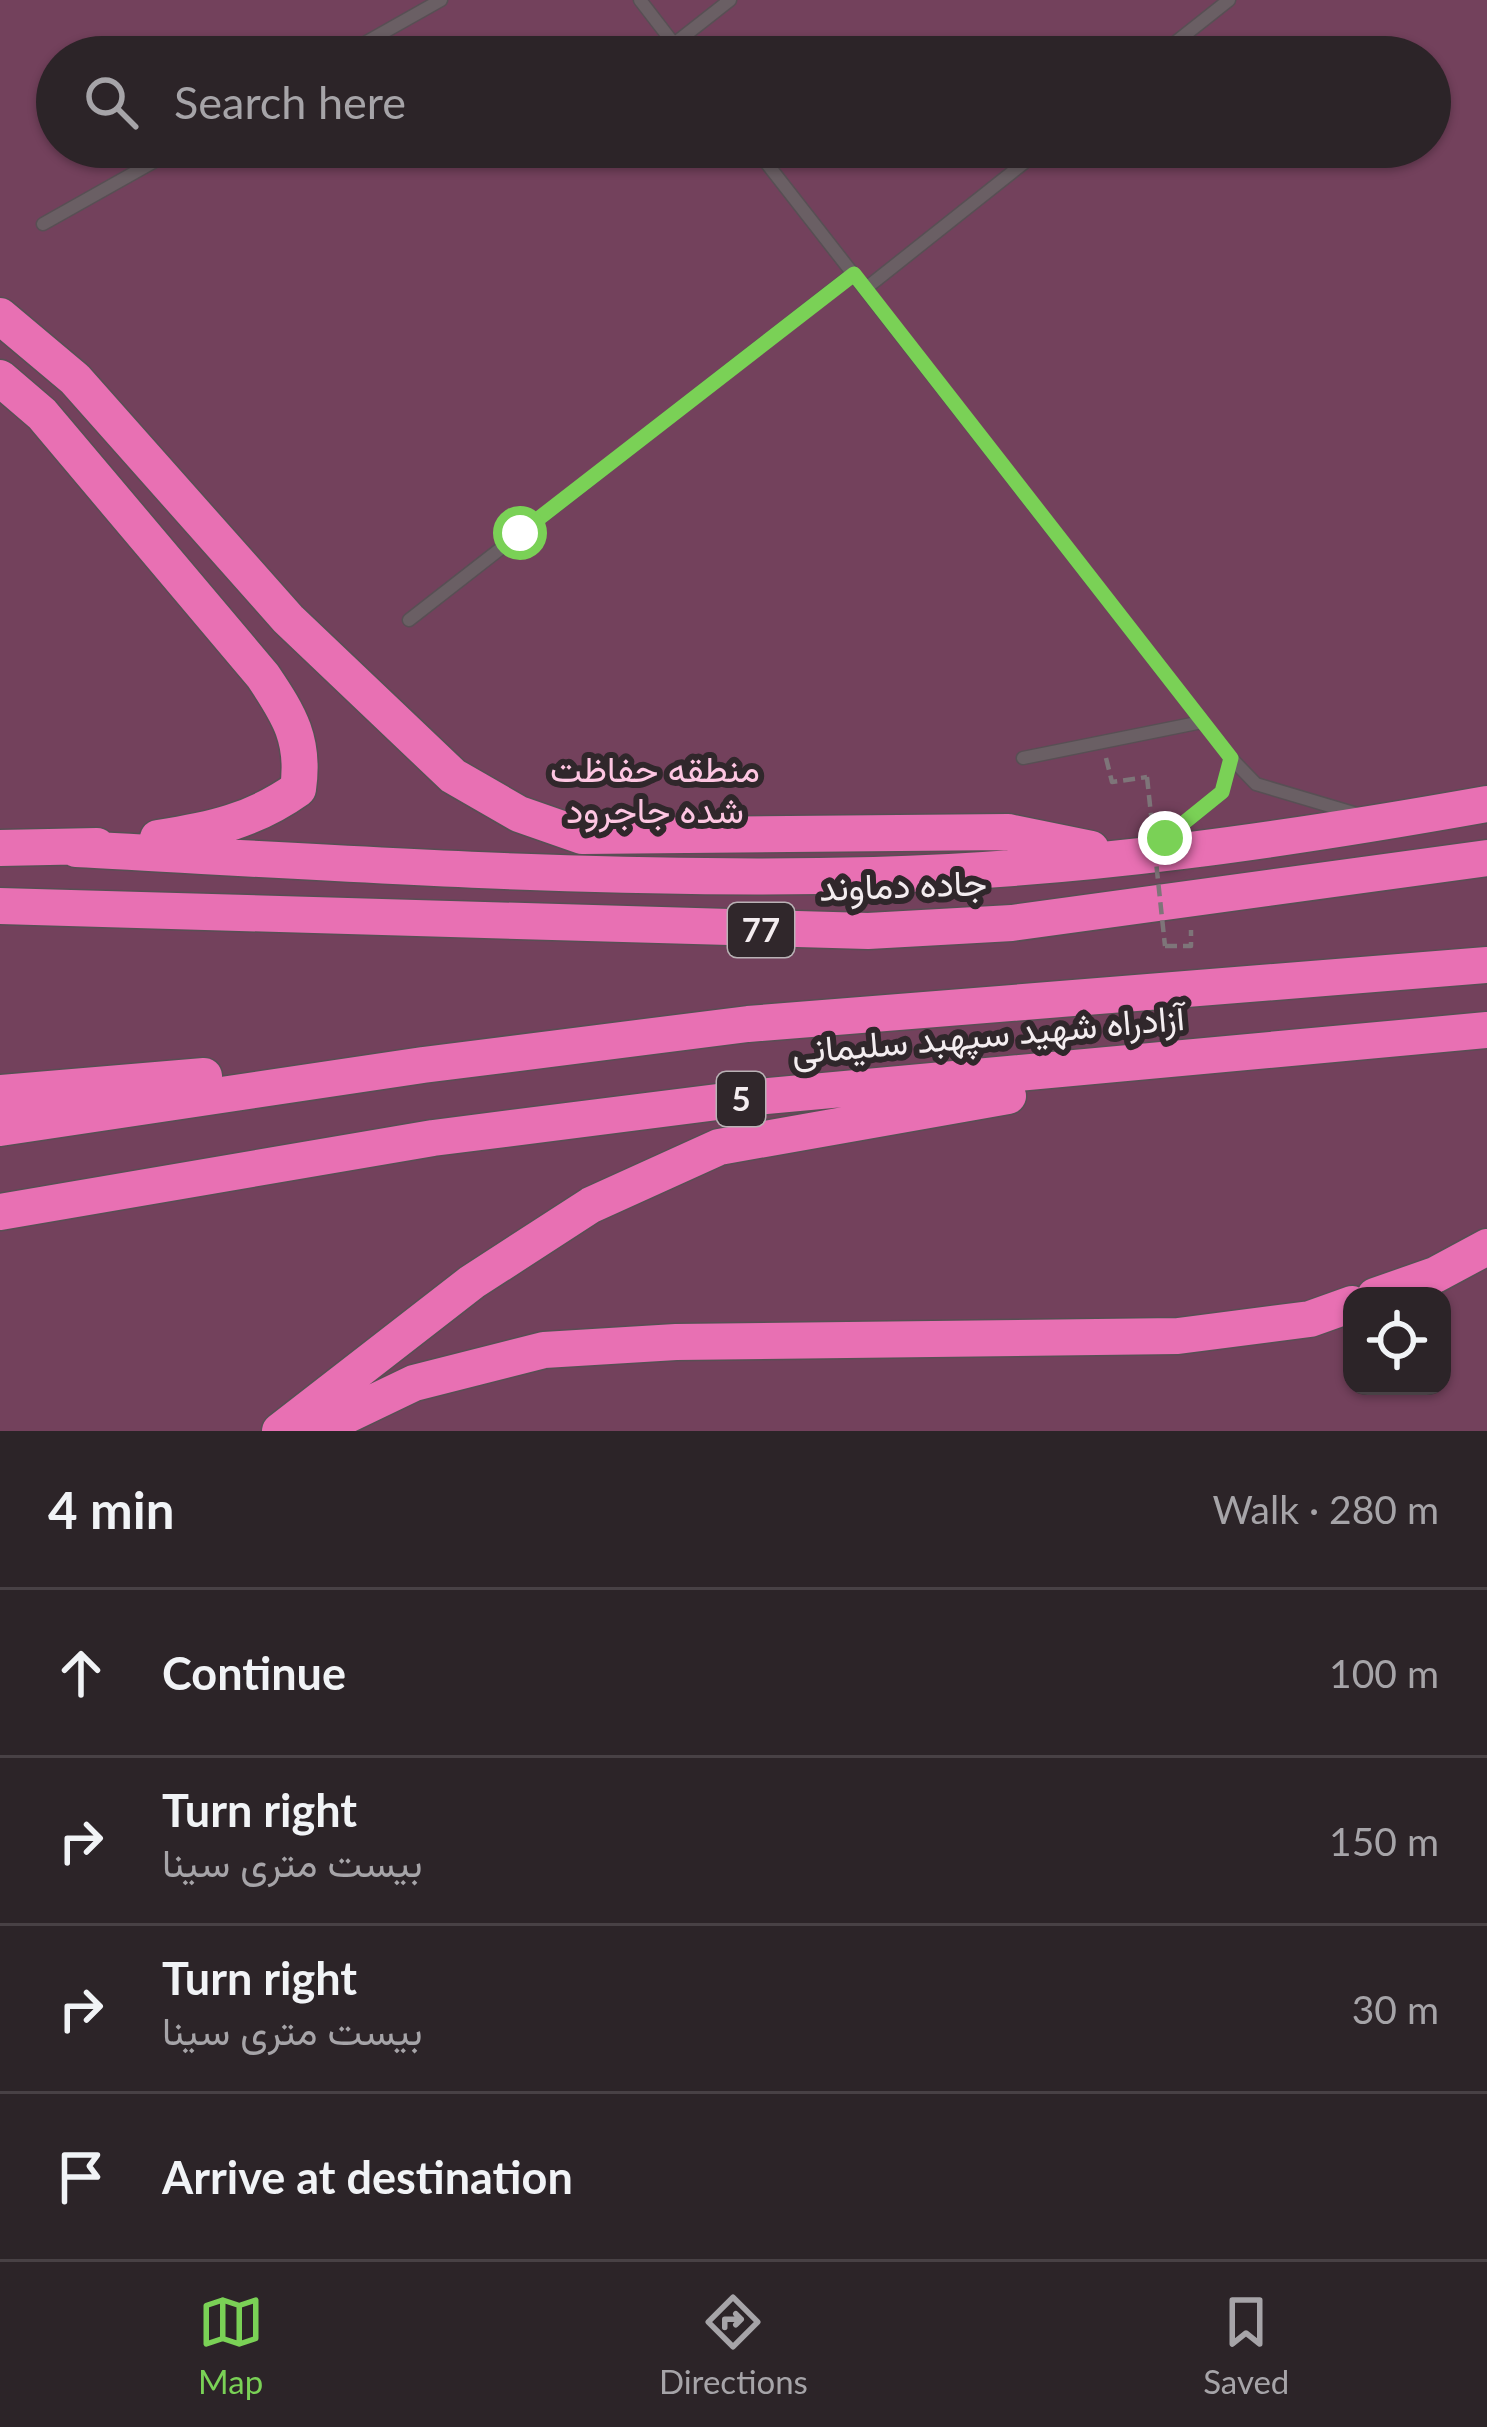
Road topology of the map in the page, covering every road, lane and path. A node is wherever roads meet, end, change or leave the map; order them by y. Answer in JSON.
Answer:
{"nodes":[{"id":1,"x":441,"y":0,"type":"edge"},
{"id":2,"x":640,"y":0,"type":"edge"},
{"id":3,"x":730,"y":0,"type":"edge"},
{"id":4,"x":1229,"y":0,"type":"edge"},
{"id":5,"x":377,"y":36,"type":"edge"},
{"id":6,"x":668,"y":36,"type":"edge"},
{"id":7,"x":684,"y":36,"type":"edge"},
{"id":8,"x":1184,"y":36,"type":"edge"},
{"id":9,"x":143,"y":168,"type":"edge"},
{"id":10,"x":771,"y":168,"type":"edge"},
{"id":11,"x":1018,"y":168,"type":"edge"},
{"id":12,"x":43,"y":224,"type":"dead end"},
{"id":13,"x":854,"y":274,"type":"junction"},
{"id":14,"x":865,"y":289,"type":"junction"},
{"id":15,"x":0,"y":316,"type":"edge"},
{"id":16,"x":0,"y":378,"type":"edge"},
{"id":17,"x":409,"y":620,"type":"dead end"},
{"id":18,"x":1202,"y":722,"type":"junction"},
{"id":19,"x":1023,"y":758,"type":"dead end"},
{"id":20,"x":1231,"y":758,"type":"junction"},
{"id":21,"x":1112,"y":782,"type":"dead end"},
{"id":22,"x":1487,"y":804,"type":"edge"},
{"id":23,"x":1391,"y":821,"type":"junction"},
{"id":24,"x":0,"y":848,"type":"edge"},
{"id":25,"x":76,"y":849,"type":"junction"},
{"id":26,"x":1132,"y":855,"type":"junction"},
{"id":27,"x":1487,"y":858,"type":"edge"},
{"id":28,"x":15,"y":906,"type":"edge"},
{"id":29,"x":1191,"y":946,"type":"dead end"},
{"id":30,"x":1487,"y":965,"type":"edge"},
{"id":31,"x":1487,"y":1030,"type":"edge"},
{"id":32,"x":1315,"y":1046,"type":"junction"},
{"id":33,"x":423,"y":1065,"type":"junction"},
{"id":34,"x":0,"y":1093,"type":"edge"},
{"id":35,"x":0,"y":1128,"type":"edge"},
{"id":36,"x":423,"y":1140,"type":"junction"},
{"id":37,"x":0,"y":1212,"type":"edge"},
{"id":38,"x":0,"y":1237,"type":"edge"},
{"id":39,"x":1487,"y":1247,"type":"edge"},
{"id":40,"x":1401,"y":1287,"type":"edge"},
{"id":41,"x":1343,"y":1307,"type":"edge"},
{"id":42,"x":280,"y":1431,"type":"edge"},
{"id":43,"x":314,"y":1431,"type":"edge"}],
"edges":[{"from":1,"to":5,"type":"lane"},
{"from":2,"to":6,"type":"lane"},
{"from":3,"to":7,"type":"lane"},
{"from":4,"to":8,"type":"lane"},
{"from":9,"to":12,"type":"lane"},
{"from":10,"to":13,"type":"lane"},
{"from":11,"to":14,"type":"lane"},
{"from":13,"to":14,"type":"lane"},
{"from":13,"to":17,"type":"lane"},
{"from":14,"to":18,"type":"lane"},
{"from":15,"to":26,"type":"highway"},
{"from":16,"to":25,"type":"highway"},
{"from":18,"to":19,"type":"lane"},
{"from":18,"to":20,"type":"lane"},
{"from":20,"to":23,"type":"lane"},
{"from":20,"to":26,"type":"lane"},
{"from":21,"to":29,"type":"path","bridge":true},
{"from":22,"to":23,"type":"highway","name":"جاده دماوند","number":"77"},
{"from":23,"to":26,"type":"highway","name":"جاده دماوند","number":"77"},
{"from":24,"to":25,"type":"highway","number":"77"},
{"from":25,"to":26,"type":"highway","name":"جاده دماوند","number":"77"},
{"from":27,"to":28,"type":"highway","name":"جاده دماوند","number":"77"},
{"from":30,"to":33,"type":"highway","name":"آزادراه شهید سپهبد سلیمانی","number":"5"},
{"from":31,"to":32,"type":"highway","name":"آزادراه شهید سپهبد سلیمانی","number":"5"},
{"from":32,"to":36,"type":"highway","name":"آزادراه شهید سپهبد سلیمانی","number":"5"},
{"from":32,"to":42,"type":"highway"},
{"from":33,"to":34,"type":"highway"},
{"from":33,"to":35,"type":"highway","name":"آزادراه شهید سپهبد سلیمانی","number":"5"},
{"from":36,"to":37,"type":"highway","name":"آزادراه شهید سپهبد سلیمانی","number":"5"},
{"from":36,"to":38,"type":"highway"},
{"from":39,"to":40,"type":"highway"},
{"from":41,"to":43,"type":"highway"}]}
